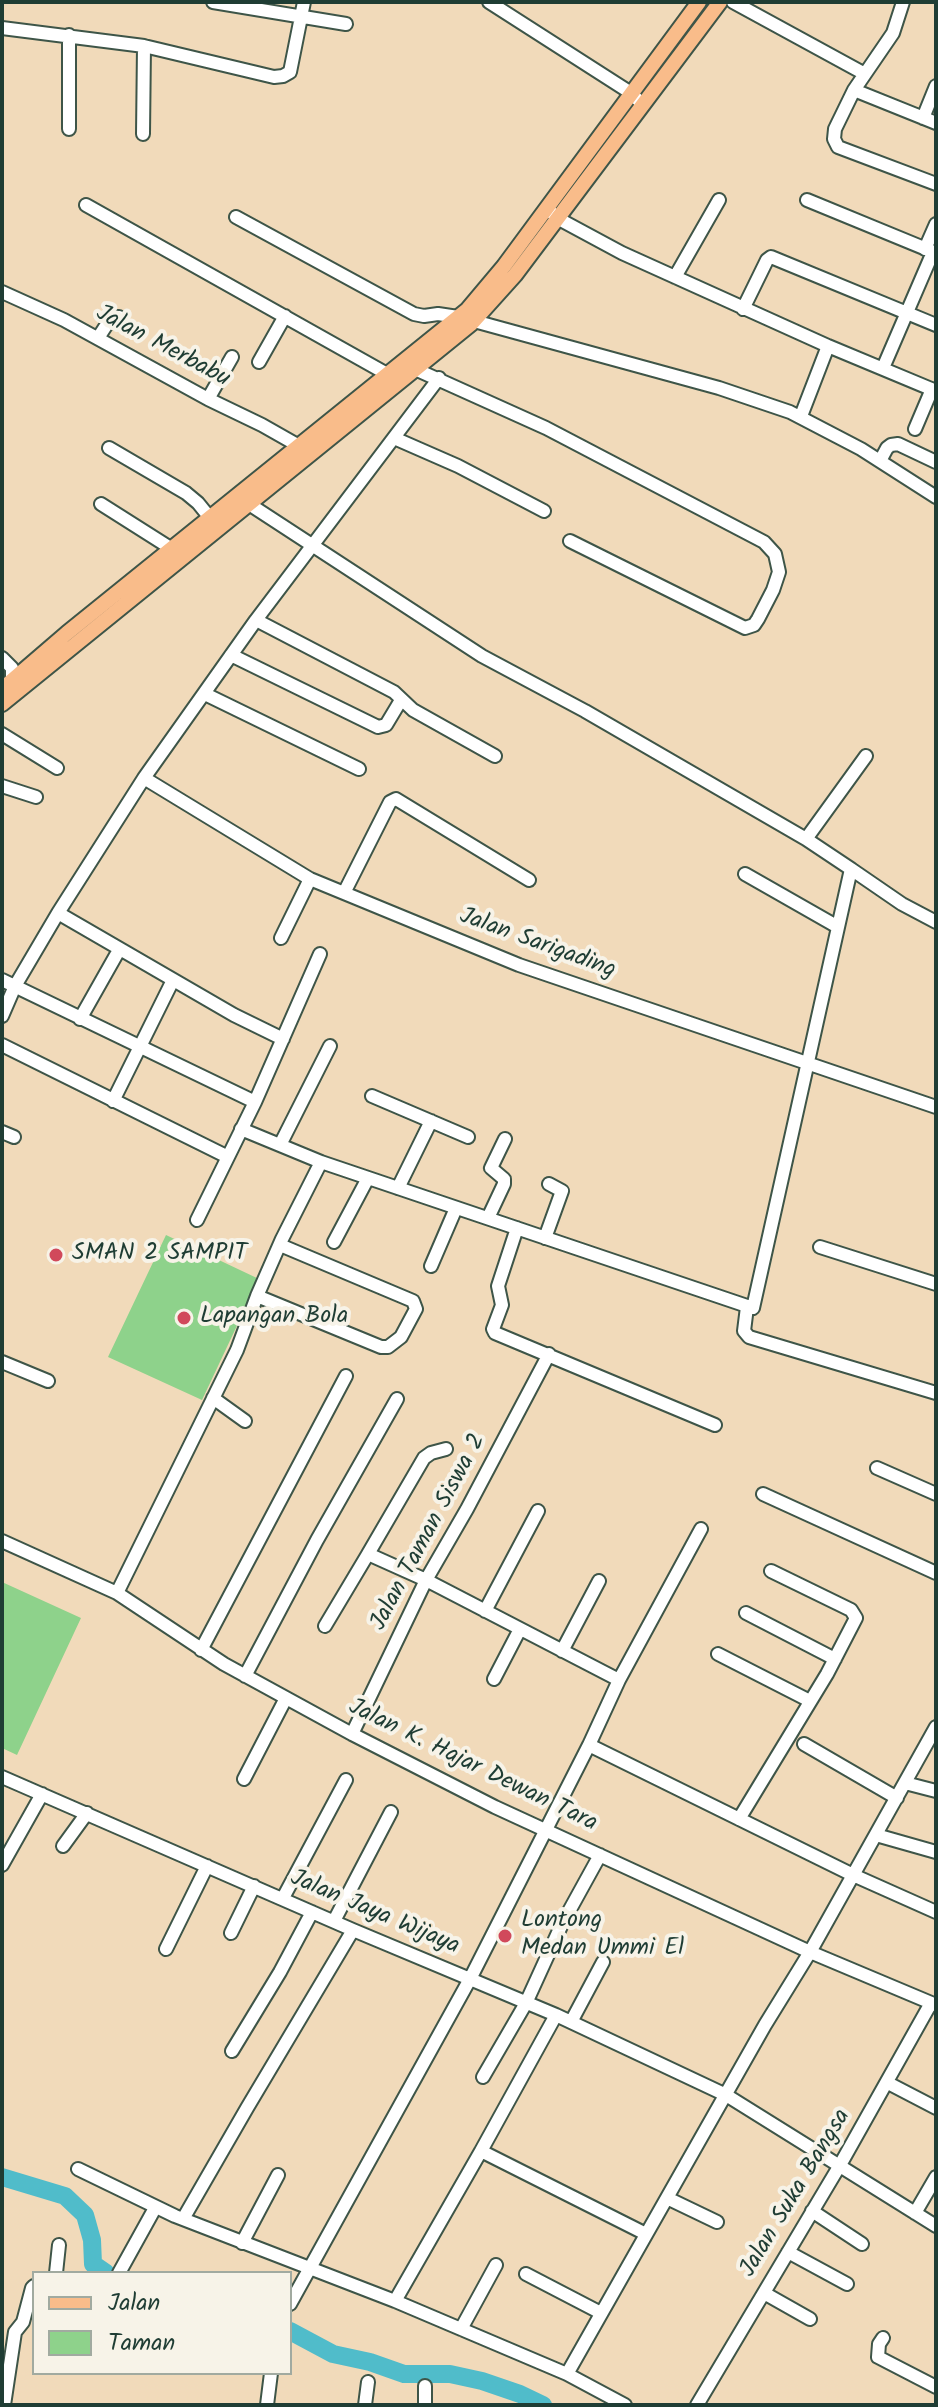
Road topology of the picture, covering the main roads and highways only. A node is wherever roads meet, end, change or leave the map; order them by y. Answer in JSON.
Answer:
{"nodes":[{"id":1,"x":699,"y":2,"type":"edge"},
{"id":2,"x":720,"y":2,"type":"edge"},
{"id":3,"x":552,"y":213,"type":"junction"},
{"id":4,"x":348,"y":415,"type":"junction"},
{"id":5,"x":215,"y":523,"type":"junction"},
{"id":6,"x":7,"y":685,"type":"edge"},
{"id":7,"x":2,"y":704,"type":"edge"}],
"edges":[{"from":1,"to":3,"type":"main road"},
{"from":2,"to":3,"type":"main road"},
{"from":3,"to":4,"type":"main road"},
{"from":3,"to":4,"type":"main road"},
{"from":4,"to":5,"type":"main road"},
{"from":4,"to":5,"type":"main road"},
{"from":5,"to":6,"type":"main road"},
{"from":5,"to":7,"type":"main road"}]}
